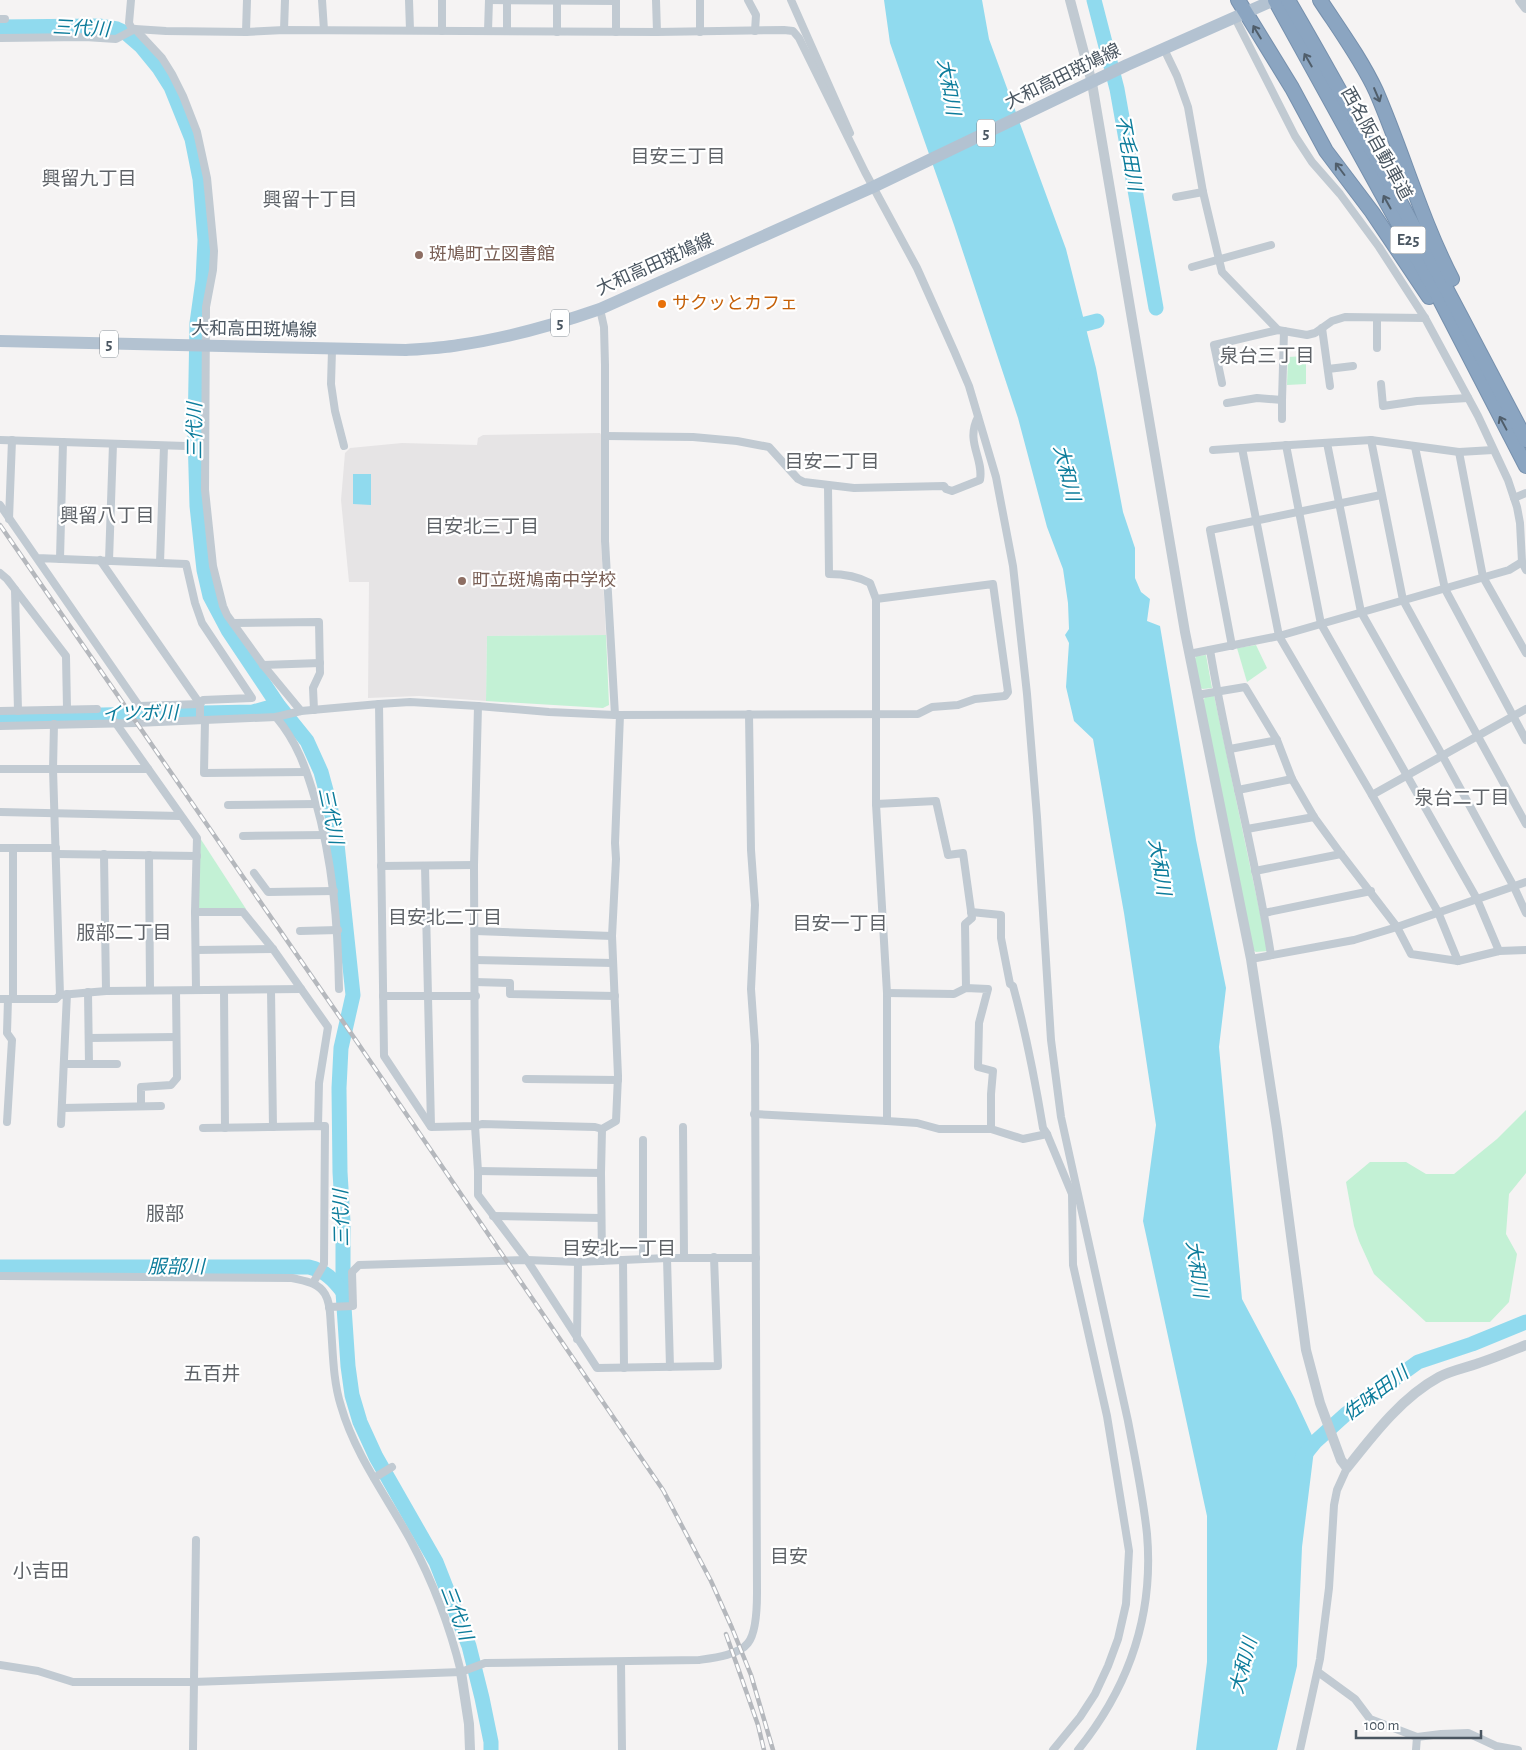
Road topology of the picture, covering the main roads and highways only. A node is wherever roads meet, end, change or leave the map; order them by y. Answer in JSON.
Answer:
{"nodes":[{"id":1,"x":1238,"y":0,"type":"edge"},
{"id":2,"x":1274,"y":0,"type":"edge"},
{"id":3,"x":1288,"y":0,"type":"edge"},
{"id":4,"x":1320,"y":0,"type":"edge"},
{"id":5,"x":1290,"y":15,"type":"junction"},
{"id":6,"x":1241,"y":16,"type":"junction"},
{"id":7,"x":0,"y":342,"type":"edge"},
{"id":8,"x":1488,"y":381,"type":"junction"},
{"id":9,"x":1526,"y":440,"type":"edge"},
{"id":10,"x":1526,"y":466,"type":"edge"}],
"edges":[{"from":1,"to":6,"type":"highway"},
{"from":2,"to":5,"type":"highway","name":"西名阪自動車道","number":"E25"},
{"from":2,"to":6,"type":"main road","name":"大和高田斑鳩線","number":"5"},
{"from":3,"to":5,"type":"highway","name":"西名阪自動車道","number":"E25"},
{"from":4,"to":8,"type":"highway","one_way":true},
{"from":5,"to":8,"type":"highway","name":"西名阪自動車道","number":"E25"},
{"from":6,"to":7,"type":"main road","name":"大和高田斑鳩線","number":"5"},
{"from":8,"to":6,"type":"highway","one_way":true},
{"from":8,"to":9,"type":"highway","name":"西名阪自動車道","number":"E25"},
{"from":10,"to":8,"type":"highway","name":"西名阪自動車道","number":"E25","one_way":true}]}
